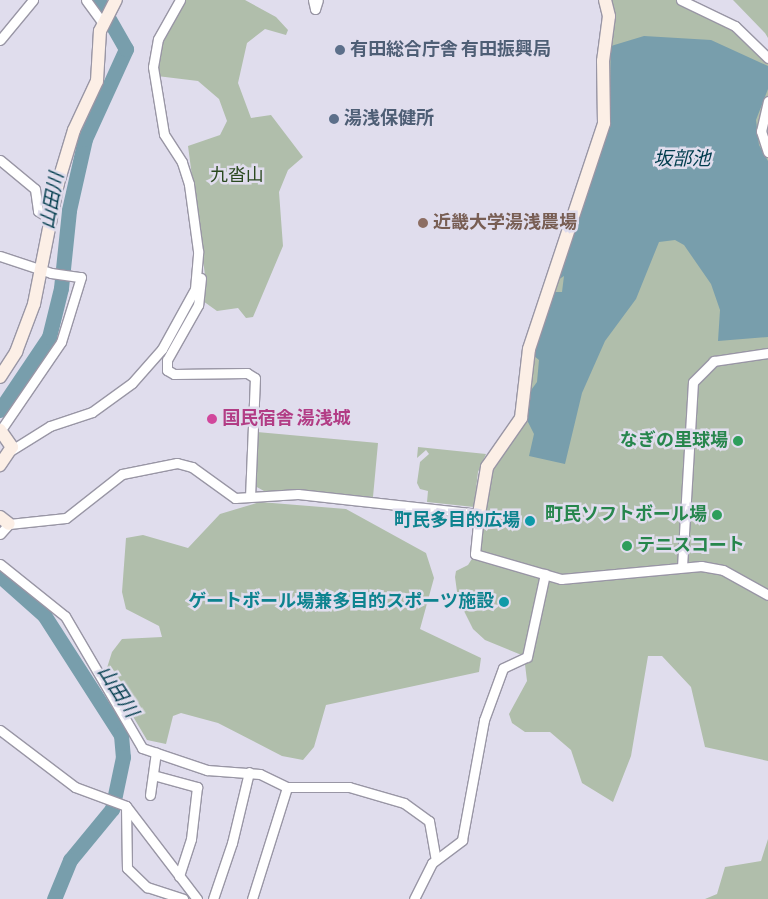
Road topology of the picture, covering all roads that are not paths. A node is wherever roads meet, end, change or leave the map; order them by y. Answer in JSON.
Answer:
{"nodes":[{"id":1,"x":33,"y":0,"type":"edge"},
{"id":2,"x":86,"y":0,"type":"edge"},
{"id":3,"x":116,"y":0,"type":"edge"},
{"id":4,"x":180,"y":0,"type":"edge"},
{"id":5,"x":313,"y":0,"type":"edge"},
{"id":6,"x":318,"y":0,"type":"edge"},
{"id":7,"x":605,"y":0,"type":"edge"},
{"id":8,"x":681,"y":0,"type":"edge"},
{"id":9,"x":103,"y":23,"type":"junction"},
{"id":10,"x":0,"y":40,"type":"edge"},
{"id":11,"x":768,"y":58,"type":"edge"},
{"id":12,"x":768,"y":101,"type":"edge"},
{"id":13,"x":768,"y":152,"type":"edge"},
{"id":14,"x":0,"y":160,"type":"edge"},
{"id":15,"x":49,"y":218,"type":"junction"},
{"id":16,"x":0,"y":256,"type":"edge"},
{"id":17,"x":199,"y":267,"type":"junction"},
{"id":18,"x":38,"y":269,"type":"junction"},
{"id":19,"x":768,"y":353,"type":"edge"},
{"id":20,"x":0,"y":377,"type":"edge"},
{"id":21,"x":0,"y":430,"type":"edge"},
{"id":22,"x":10,"y":451,"type":"junction"},
{"id":23,"x":0,"y":465,"type":"edge"},
{"id":24,"x":250,"y":496,"type":"junction"},
{"id":25,"x":479,"y":514,"type":"junction"},
{"id":26,"x":3,"y":525,"type":"edge"},
{"id":27,"x":0,"y":564,"type":"edge"},
{"id":28,"x":682,"y":566,"type":"junction"},
{"id":29,"x":545,"y":574,"type":"junction"},
{"id":30,"x":768,"y":595,"type":"edge"},
{"id":31,"x":0,"y":730,"type":"edge"},
{"id":32,"x":156,"y":752,"type":"junction"},
{"id":33,"x":249,"y":772,"type":"junction"},
{"id":34,"x":153,"y":775,"type":"junction"},
{"id":35,"x":287,"y":787,"type":"junction"},
{"id":36,"x":150,"y":795,"type":"dead end"},
{"id":37,"x":125,"y":806,"type":"junction"},
{"id":38,"x":436,"y":859,"type":"junction"},
{"id":39,"x":179,"y":876,"type":"junction"},
{"id":40,"x":183,"y":899,"type":"edge"},
{"id":41,"x":197,"y":899,"type":"edge"},
{"id":42,"x":213,"y":899,"type":"edge"},
{"id":43,"x":252,"y":899,"type":"edge"},
{"id":44,"x":414,"y":899,"type":"edge"}],
"edges":[{"from":1,"to":10,"type":"street"},
{"from":2,"to":9,"type":"street"},
{"from":3,"to":9,"type":"street"},
{"from":4,"to":17,"type":"street"},
{"from":5,"to":6,"type":"street"},
{"from":7,"to":25,"type":"street"},
{"from":8,"to":11,"type":"street"},
{"from":9,"to":15,"type":"street"},
{"from":12,"to":13,"type":"street"},
{"from":14,"to":15,"type":"street"},
{"from":15,"to":18,"type":"street"},
{"from":16,"to":18,"type":"street"},
{"from":17,"to":22,"type":"street"},
{"from":17,"to":24,"type":"street"},
{"from":18,"to":20,"type":"street"},
{"from":18,"to":21,"type":"street"},
{"from":19,"to":28,"type":"street"},
{"from":21,"to":22,"type":"street"},
{"from":22,"to":23,"type":"street"},
{"from":24,"to":25,"type":"street"},
{"from":24,"to":26,"type":"street"},
{"from":25,"to":29,"type":"street"},
{"from":27,"to":32,"type":"street"},
{"from":28,"to":29,"type":"street"},
{"from":28,"to":30,"type":"street"},
{"from":29,"to":38,"type":"street"},
{"from":31,"to":37,"type":"street"},
{"from":32,"to":33,"type":"street"},
{"from":32,"to":34,"type":"street"},
{"from":33,"to":35,"type":"street"},
{"from":33,"to":42,"type":"street"},
{"from":34,"to":36,"type":"street"},
{"from":34,"to":39,"type":"street"},
{"from":35,"to":38,"type":"street"},
{"from":35,"to":43,"type":"street"},
{"from":37,"to":39,"type":"street"},
{"from":37,"to":40,"type":"street"},
{"from":38,"to":44,"type":"street"},
{"from":39,"to":41,"type":"street"}]}
